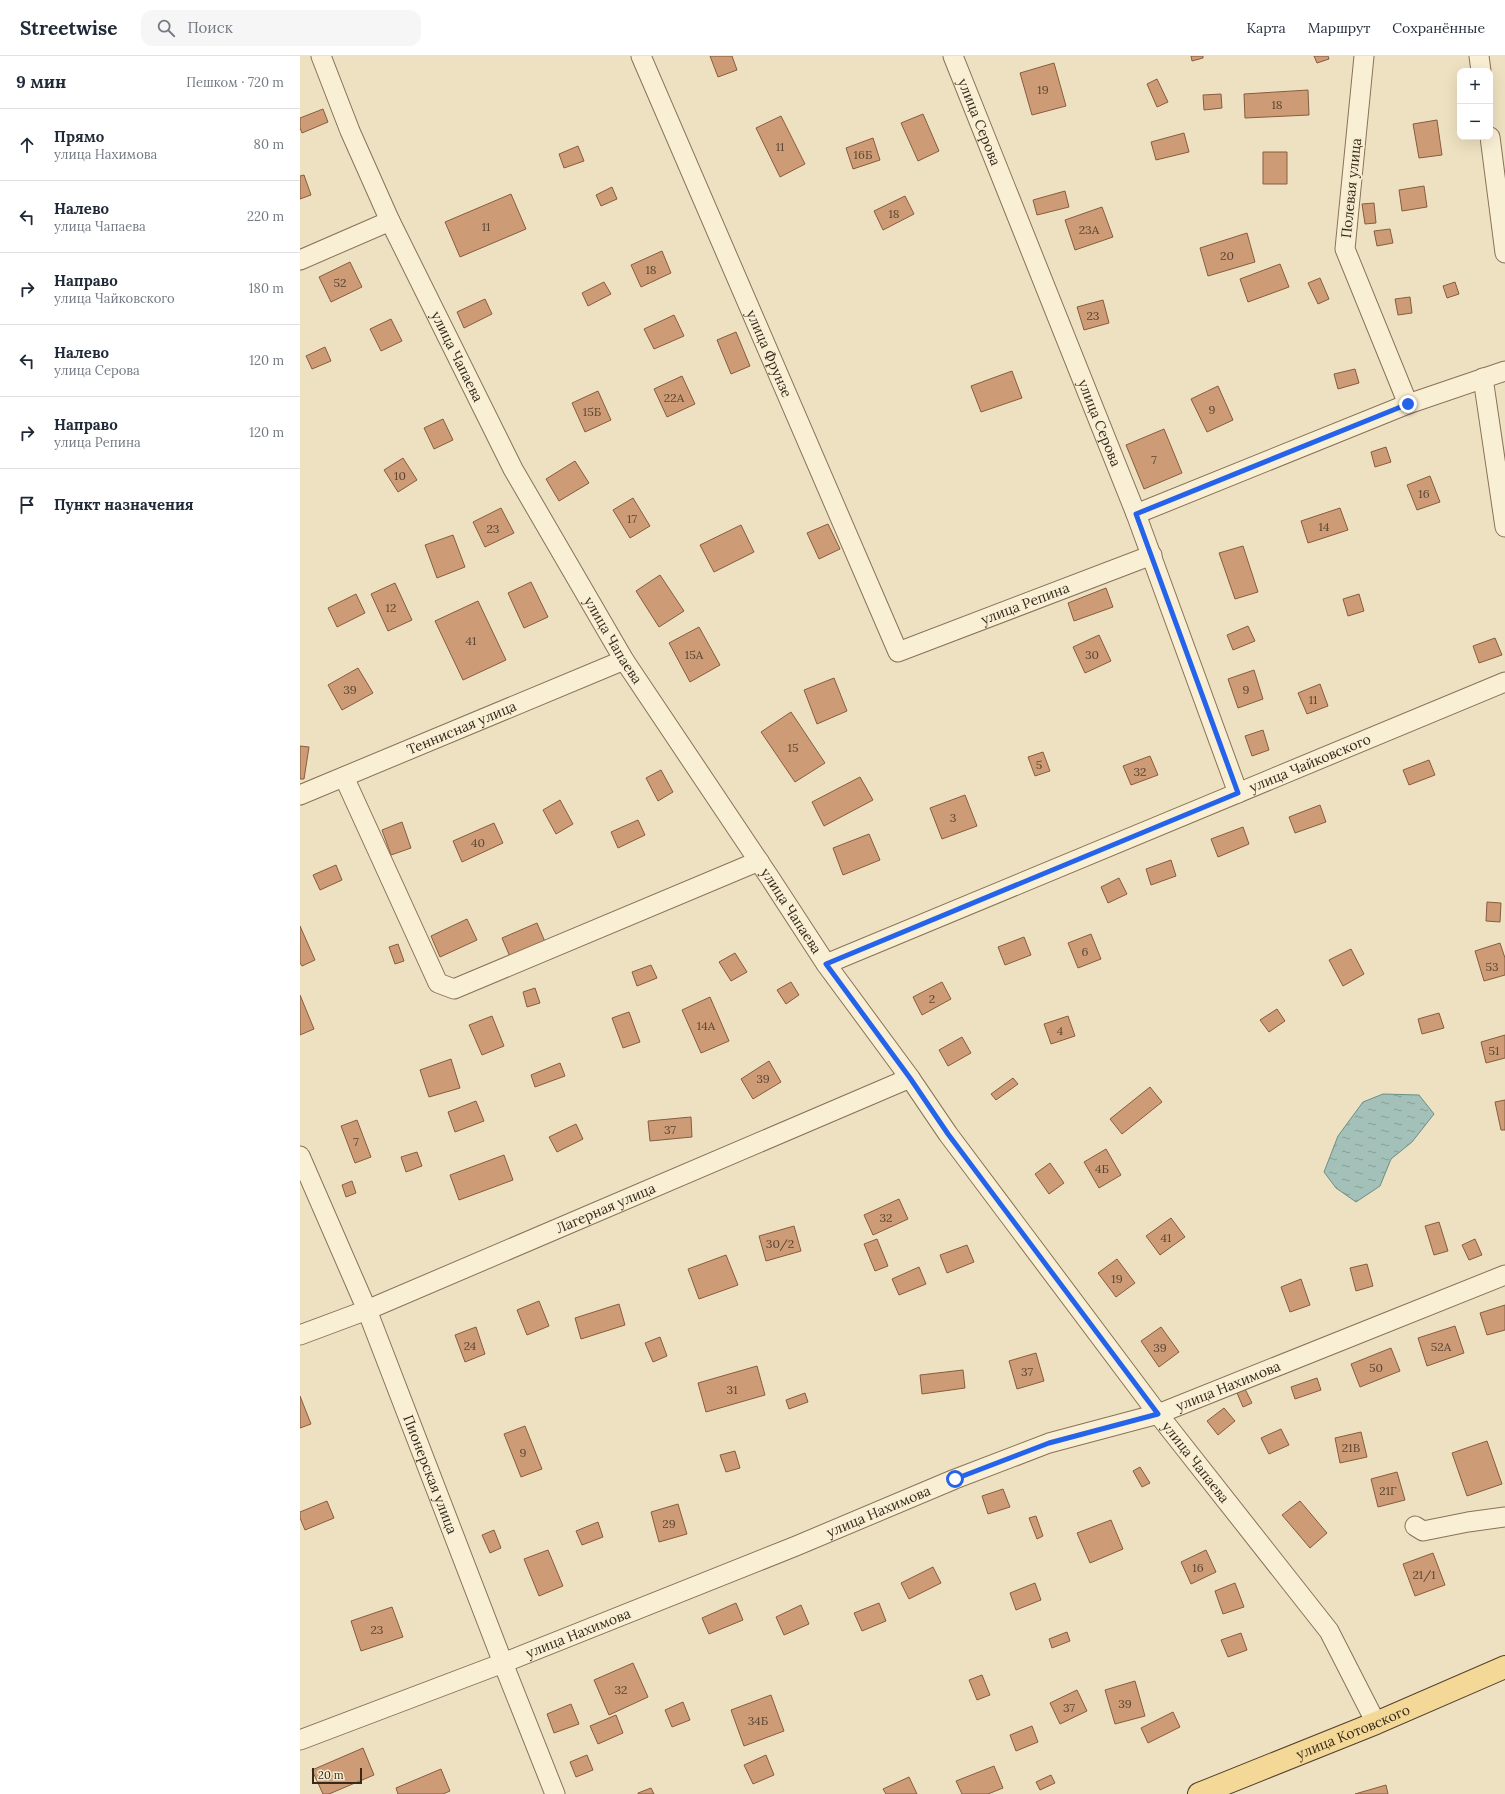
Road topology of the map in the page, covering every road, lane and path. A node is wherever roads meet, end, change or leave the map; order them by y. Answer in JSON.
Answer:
{"nodes":[{"id":1,"x":321,"y":56,"type":"edge"},
{"id":2,"x":641,"y":56,"type":"edge"},
{"id":3,"x":953,"y":56,"type":"edge"},
{"id":4,"x":1364,"y":56,"type":"edge"},
{"id":5,"x":1479,"y":56,"type":"edge"},
{"id":6,"x":1481,"y":68,"type":"edge"},
{"id":7,"x":1490,"y":140,"type":"edge"},
{"id":8,"x":390,"y":221,"type":"junction"},
{"id":9,"x":1505,"y":253,"type":"edge"},
{"id":10,"x":300,"y":260,"type":"edge"},
{"id":11,"x":1505,"y":371,"type":"edge"},
{"id":12,"x":1483,"y":378,"type":"junction"},
{"id":13,"x":1397,"y":409,"type":"junction"},
{"id":14,"x":1136,"y":514,"type":"junction"},
{"id":15,"x":1505,"y":527,"type":"edge"},
{"id":16,"x":1152,"y":555,"type":"junction"},
{"id":17,"x":898,"y":652,"type":"joint"},
{"id":18,"x":624,"y":660,"type":"junction"},
{"id":19,"x":1505,"y":682,"type":"edge"},
{"id":20,"x":344,"y":777,"type":"junction"},
{"id":21,"x":1238,"y":793,"type":"junction"},
{"id":22,"x":300,"y":795,"type":"edge"},
{"id":23,"x":759,"y":861,"type":"junction"},
{"id":24,"x":826,"y":964,"type":"junction"},
{"id":25,"x":910,"y":1078,"type":"junction"},
{"id":26,"x":300,"y":1156,"type":"edge"},
{"id":27,"x":1505,"y":1275,"type":"edge"},
{"id":28,"x":367,"y":1310,"type":"junction"},
{"id":29,"x":300,"y":1334,"type":"edge"},
{"id":30,"x":1158,"y":1414,"type":"junction"},
{"id":31,"x":1505,"y":1517,"type":"edge"},
{"id":32,"x":1415,"y":1526,"type":"dead end"},
{"id":33,"x":503,"y":1663,"type":"junction"},
{"id":34,"x":1505,"y":1667,"type":"edge"},
{"id":35,"x":1376,"y":1723,"type":"junction"},
{"id":36,"x":300,"y":1740,"type":"edge"},
{"id":37,"x":555,"y":1794,"type":"edge"},
{"id":38,"x":1199,"y":1794,"type":"edge"}],
"edges":[{"from":1,"to":8,"type":"street","name":"улица Чапаева"},
{"from":2,"to":17,"type":"street","name":"улица Фрунзе"},
{"from":3,"to":14,"type":"street","name":"улица Серова"},
{"from":4,"to":13,"type":"street","name":"Полевая улица"},
{"from":5,"to":6,"type":"street"},
{"from":7,"to":9,"type":"street"},
{"from":8,"to":10,"type":"street"},
{"from":8,"to":18,"type":"street","name":"улица Чапаева"},
{"from":11,"to":12,"type":"street"},
{"from":12,"to":13,"type":"street"},
{"from":12,"to":15,"type":"street"},
{"from":13,"to":14,"type":"street"},
{"from":14,"to":16,"type":"street","name":"улица Серова"},
{"from":16,"to":17,"type":"street","name":"улица Репина"},
{"from":16,"to":21,"type":"street","name":"улица Серова"},
{"from":18,"to":20,"type":"street","name":"Теннисная улица"},
{"from":18,"to":23,"type":"street","name":"улица Чапаева"},
{"from":19,"to":21,"type":"street","name":"улица Чайковского"},
{"from":20,"to":22,"type":"street","name":"Теннисная улица"},
{"from":20,"to":23,"type":"street"},
{"from":21,"to":24,"type":"street","name":"улица Чайковского"},
{"from":23,"to":24,"type":"street","name":"улица Чапаева"},
{"from":24,"to":25,"type":"street","name":"улица Чапаева"},
{"from":25,"to":28,"type":"street","name":"Лагерная улица"},
{"from":25,"to":30,"type":"street","name":"улица Чапаева"},
{"from":26,"to":28,"type":"street","name":"Пионерская улица"},
{"from":27,"to":30,"type":"street","name":"улица Нахимова"},
{"from":28,"to":29,"type":"street","name":"Лагерная улица"},
{"from":28,"to":33,"type":"street","name":"Пионерская улица"},
{"from":30,"to":33,"type":"street","name":"улица Нахимова"},
{"from":30,"to":35,"type":"street","name":"улица Чапаева"},
{"from":31,"to":32,"type":"street"},
{"from":33,"to":36,"type":"street","name":"улица Нахимова"},
{"from":33,"to":37,"type":"street","name":"Пионерская улица"},
{"from":34,"to":35,"type":"main road","name":"улица Котовского"},
{"from":35,"to":38,"type":"main road","name":"улица Котовского"}]}
